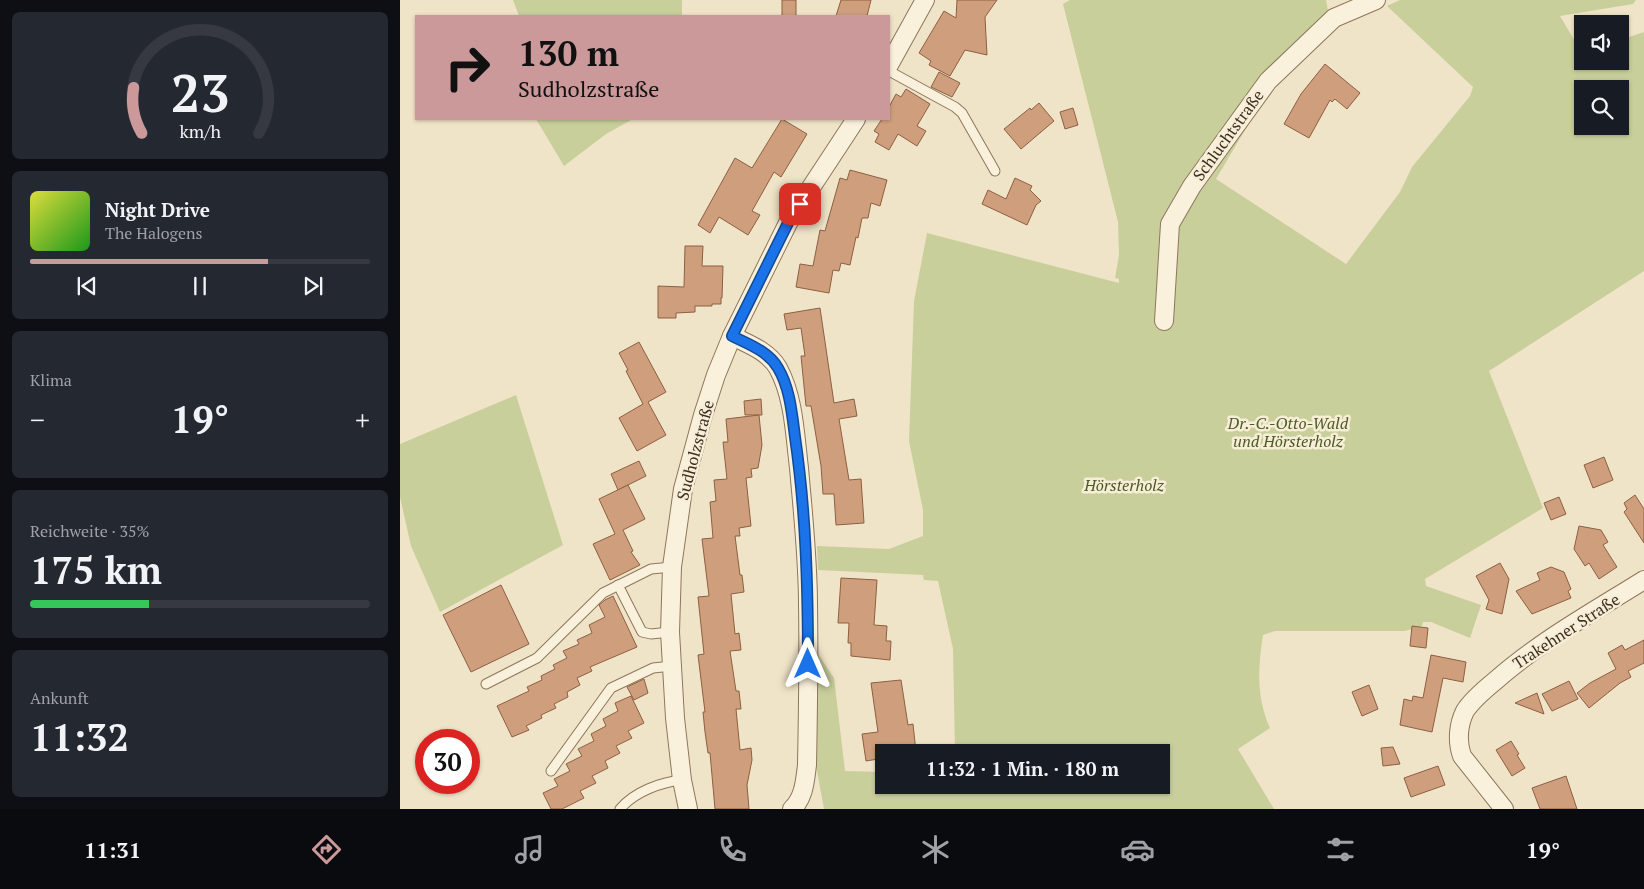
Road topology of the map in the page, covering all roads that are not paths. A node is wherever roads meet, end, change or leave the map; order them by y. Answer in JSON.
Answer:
{"nodes":[{"id":1,"x":925,"y":0,"type":"edge"},
{"id":2,"x":1376,"y":0,"type":"edge"},
{"id":3,"x":890,"y":63,"type":"edge"},
{"id":4,"x":890,"y":73,"type":"edge"},
{"id":5,"x":855,"y":120,"type":"edge"},
{"id":6,"x":995,"y":171,"type":"dead end"},
{"id":7,"x":1164,"y":321,"type":"dead end"},
{"id":8,"x":732,"y":336,"type":"junction"},
{"id":9,"x":672,"y":567,"type":"junction"},
{"id":10,"x":1644,"y":580,"type":"edge"},
{"id":11,"x":618,"y":585,"type":"junction"},
{"id":12,"x":670,"y":632,"type":"junction"},
{"id":13,"x":672,"y":666,"type":"junction"},
{"id":14,"x":486,"y":684,"type":"dead end"},
{"id":15,"x":551,"y":771,"type":"dead end"},
{"id":16,"x":682,"y":780,"type":"junction"},
{"id":17,"x":620,"y":809,"type":"edge"},
{"id":18,"x":688,"y":809,"type":"edge"},
{"id":19,"x":792,"y":809,"type":"edge"},
{"id":20,"x":1504,"y":809,"type":"edge"}],
"edges":[{"from":1,"to":3,"type":"street"},
{"from":2,"to":7,"type":"street","name":"Schluchtstraße"},
{"from":4,"to":6,"type":"lane"},
{"from":5,"to":8,"type":"street","name":"Sudholzstraße"},
{"from":8,"to":9,"type":"street","name":"Sudholzstraße"},
{"from":8,"to":19,"type":"street"},
{"from":9,"to":11,"type":"lane"},
{"from":9,"to":12,"type":"street","name":"Sudholzstraße"},
{"from":10,"to":20,"type":"street","name":"Trakehner Straße"},
{"from":11,"to":12,"type":"lane"},
{"from":11,"to":14,"type":"lane"},
{"from":12,"to":13,"type":"street","name":"Sudholzstraße"},
{"from":13,"to":15,"type":"lane"},
{"from":13,"to":16,"type":"street","name":"Sudholzstraße"},
{"from":16,"to":17,"type":"lane"},
{"from":16,"to":18,"type":"street","name":"Sudholzstraße"}]}
